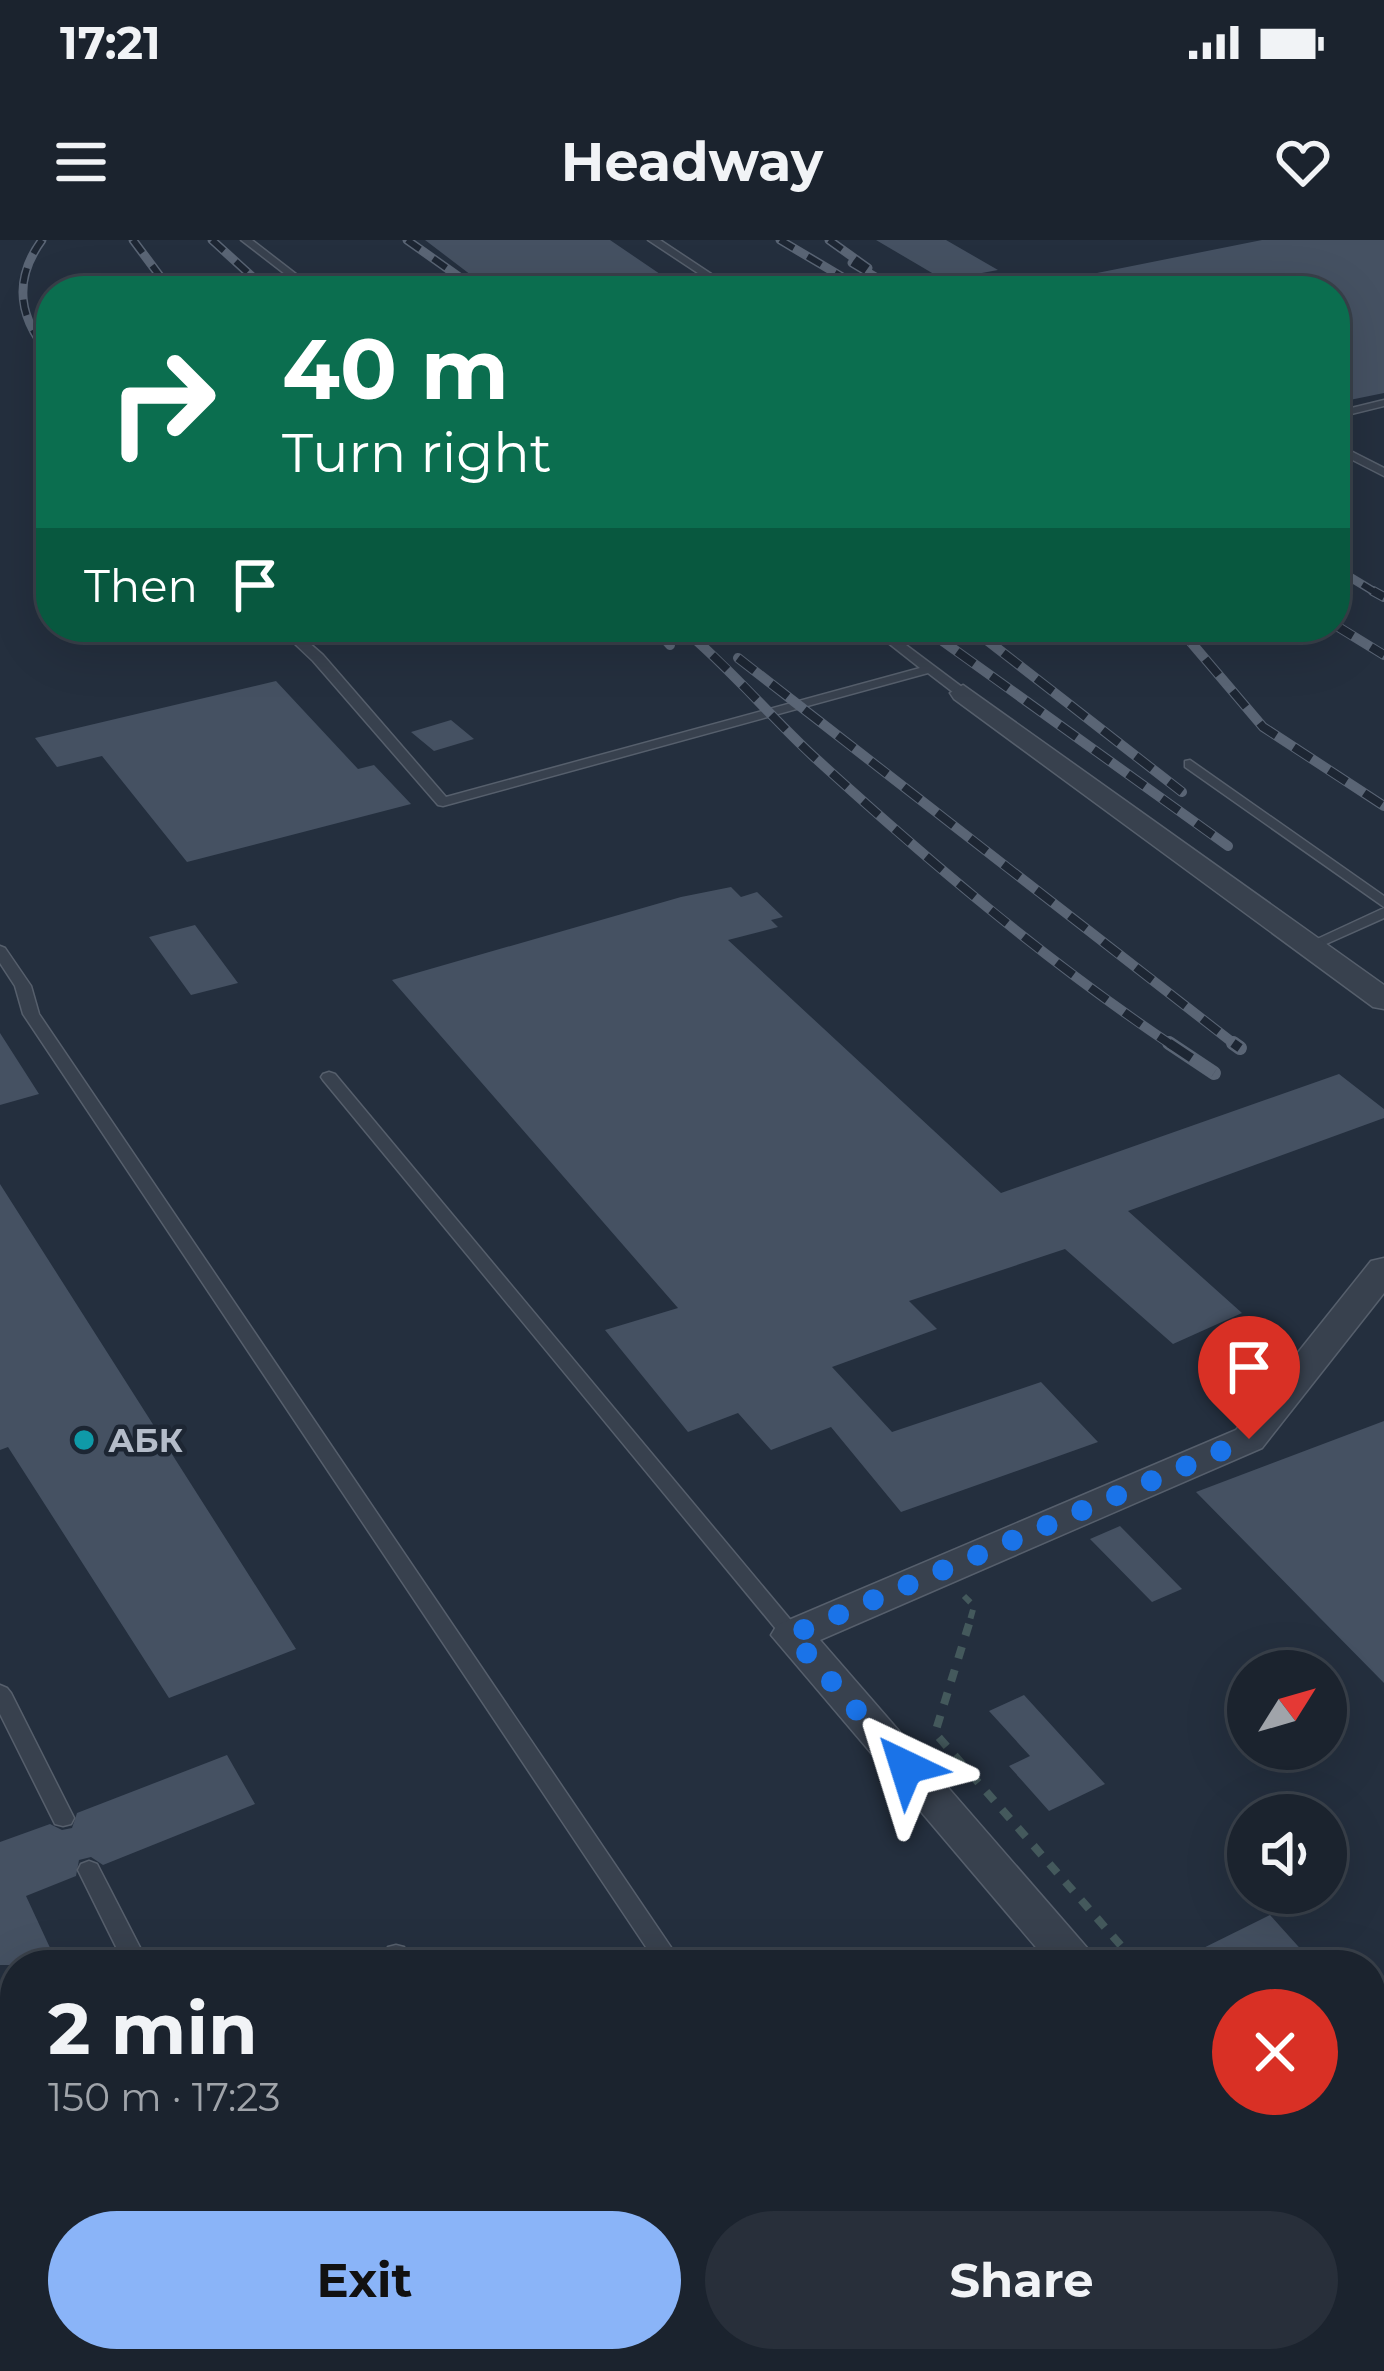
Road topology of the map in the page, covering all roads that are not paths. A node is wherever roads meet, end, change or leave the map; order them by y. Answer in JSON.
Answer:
{"nodes":[{"id":1,"x":246,"y":240,"type":"edge"},
{"id":2,"x":653,"y":240,"type":"edge"},
{"id":3,"x":293,"y":276,"type":"edge"},
{"id":4,"x":709,"y":276,"type":"edge"},
{"id":5,"x":1384,"y":404,"type":"edge"},
{"id":6,"x":1350,"y":412,"type":"edge"},
{"id":7,"x":1350,"y":454,"type":"edge"},
{"id":8,"x":1384,"y":473,"type":"edge"},
{"id":9,"x":300,"y":642,"type":"edge"},
{"id":10,"x":894,"y":642,"type":"edge"},
{"id":11,"x":930,"y":669,"type":"junction"},
{"id":12,"x":963,"y":693,"type":"joint"},
{"id":13,"x":1190,"y":764,"type":"dead end"},
{"id":14,"x":1384,"y":908,"type":"edge"},
{"id":15,"x":1310,"y":946,"type":"junction"},
{"id":16,"x":0,"y":951,"type":"edge"},
{"id":17,"x":1384,"y":1000,"type":"edge"},
{"id":18,"x":329,"y":1077,"type":"dead end"},
{"id":19,"x":1384,"y":1269,"type":"edge"},
{"id":20,"x":791,"y":1635,"type":"junction"},
{"id":21,"x":0,"y":1694,"type":"edge"},
{"id":22,"x":63,"y":1818,"type":"dead end"},
{"id":23,"x":89,"y":1870,"type":"dead end"},
{"id":24,"x":129,"y":1950,"type":"edge"},
{"id":25,"x":661,"y":1950,"type":"edge"},
{"id":26,"x":1065,"y":1950,"type":"edge"}],
"edges":[{"from":1,"to":3,"type":"lane"},
{"from":2,"to":4,"type":"lane"},
{"from":5,"to":6,"type":"lane"},
{"from":7,"to":8,"type":"lane"},
{"from":9,"to":11,"type":"lane"},
{"from":10,"to":11,"type":"lane"},
{"from":11,"to":12,"type":"lane"},
{"from":12,"to":15,"type":"street"},
{"from":13,"to":14,"type":"lane"},
{"from":14,"to":15,"type":"lane"},
{"from":15,"to":17,"type":"street"},
{"from":16,"to":25,"type":"lane"},
{"from":18,"to":20,"type":"lane"},
{"from":19,"to":20,"type":"street"},
{"from":20,"to":26,"type":"street"},
{"from":21,"to":22,"type":"lane"},
{"from":23,"to":24,"type":"lane"}]}
